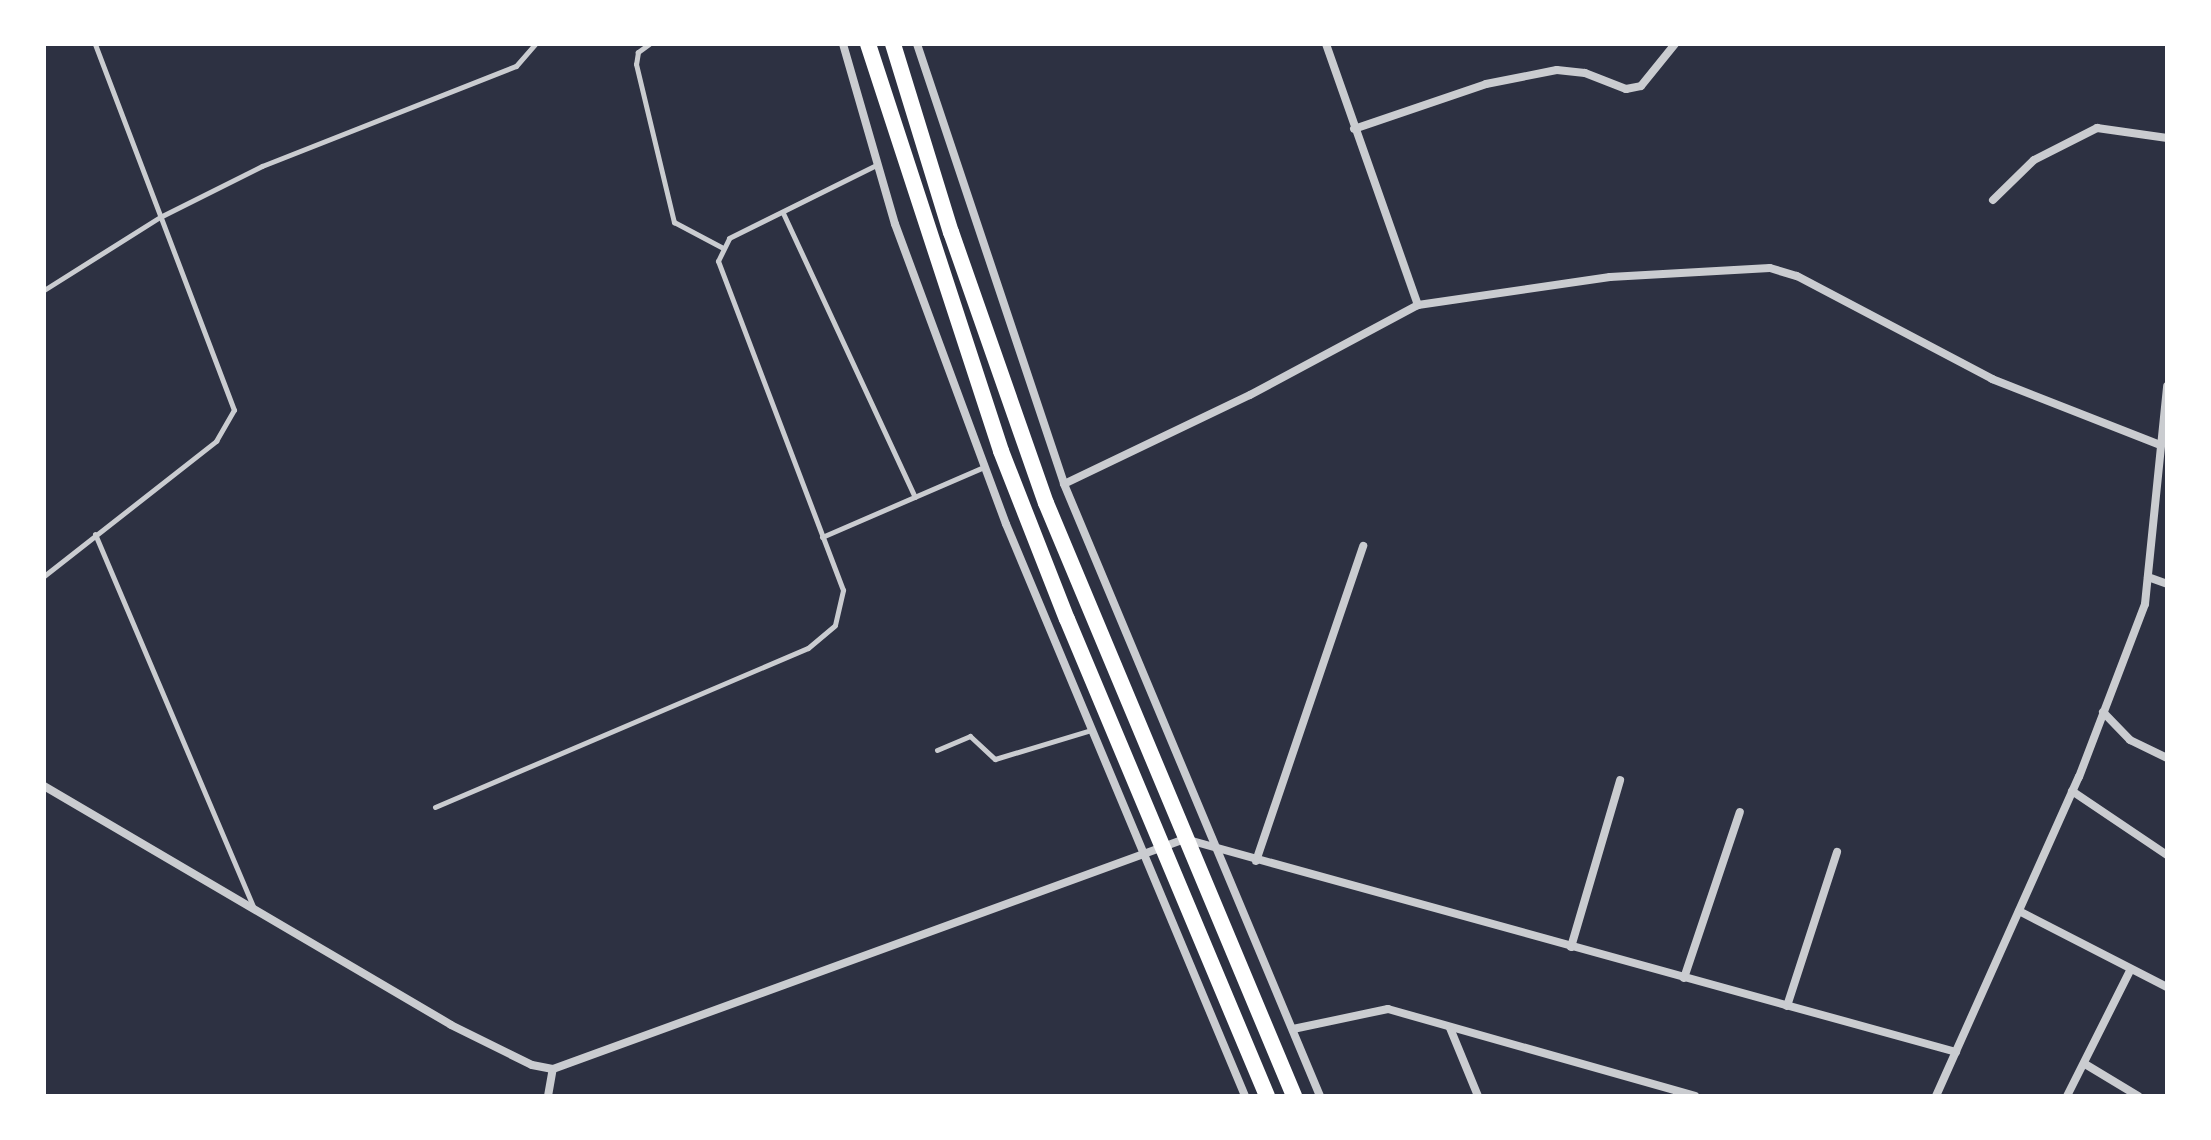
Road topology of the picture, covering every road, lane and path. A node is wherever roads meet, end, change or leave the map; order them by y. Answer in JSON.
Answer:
{"nodes":[{"id":1,"x":95,"y":44,"type":"edge"},
{"id":2,"x":535,"y":44,"type":"edge"},
{"id":3,"x":649,"y":44,"type":"edge"},
{"id":4,"x":843,"y":44,"type":"edge"},
{"id":5,"x":868,"y":44,"type":"edge"},
{"id":6,"x":893,"y":44,"type":"edge"},
{"id":7,"x":917,"y":44,"type":"edge"},
{"id":8,"x":1326,"y":44,"type":"edge"},
{"id":9,"x":1675,"y":44,"type":"edge"},
{"id":10,"x":1354,"y":129,"type":"junction"},
{"id":11,"x":2167,"y":138,"type":"edge"},
{"id":12,"x":878,"y":164,"type":"junction"},
{"id":13,"x":1993,"y":200,"type":"dead end"},
{"id":14,"x":783,"y":213,"type":"junction"},
{"id":15,"x":160,"y":217,"type":"junction"},
{"id":16,"x":723,"y":248,"type":"junction"},
{"id":17,"x":44,"y":290,"type":"edge"},
{"id":18,"x":1418,"y":305,"type":"junction"},
{"id":19,"x":2167,"y":386,"type":"edge"},
{"id":20,"x":2160,"y":445,"type":"junction"},
{"id":21,"x":985,"y":467,"type":"junction"},
{"id":22,"x":1064,"y":484,"type":"junction"},
{"id":23,"x":915,"y":497,"type":"junction"},
{"id":24,"x":95,"y":534,"type":"junction"},
{"id":25,"x":822,"y":537,"type":"junction"},
{"id":26,"x":1363,"y":546,"type":"dead end"},
{"id":27,"x":44,"y":576,"type":"edge"},
{"id":28,"x":2148,"y":577,"type":"junction"},
{"id":29,"x":2167,"y":584,"type":"edge"},
{"id":30,"x":2103,"y":712,"type":"junction"},
{"id":31,"x":1091,"y":730,"type":"junction"},
{"id":32,"x":937,"y":750,"type":"dead end"},
{"id":33,"x":2167,"y":758,"type":"edge"},
{"id":34,"x":1620,"y":780,"type":"dead end"},
{"id":35,"x":44,"y":786,"type":"edge"},
{"id":36,"x":2072,"y":791,"type":"junction"},
{"id":37,"x":435,"y":807,"type":"dead end"},
{"id":38,"x":1740,"y":812,"type":"dead end"},
{"id":39,"x":1185,"y":839,"type":"junction"},
{"id":40,"x":1161,"y":848,"type":"junction"},
{"id":41,"x":1218,"y":849,"type":"junction"},
{"id":42,"x":1837,"y":852,"type":"dead end"},
{"id":43,"x":1143,"y":855,"type":"junction"},
{"id":44,"x":2167,"y":855,"type":"edge"},
{"id":45,"x":1256,"y":861,"type":"junction"},
{"id":46,"x":255,"y":910,"type":"junction"},
{"id":47,"x":2019,"y":911,"type":"junction"},
{"id":48,"x":1571,"y":947,"type":"junction"},
{"id":49,"x":2131,"y":969,"type":"junction"},
{"id":50,"x":1684,"y":978,"type":"junction"},
{"id":51,"x":2167,"y":987,"type":"edge"},
{"id":52,"x":1787,"y":1006,"type":"junction"},
{"id":53,"x":1450,"y":1028,"type":"junction"},
{"id":54,"x":1293,"y":1029,"type":"junction"},
{"id":55,"x":1956,"y":1052,"type":"junction"},
{"id":56,"x":2085,"y":1064,"type":"junction"},
{"id":57,"x":553,"y":1069,"type":"junction"},
{"id":58,"x":548,"y":1096,"type":"edge"},
{"id":59,"x":1245,"y":1096,"type":"edge"},
{"id":60,"x":1267,"y":1096,"type":"edge"},
{"id":61,"x":1294,"y":1096,"type":"edge"},
{"id":62,"x":1320,"y":1096,"type":"edge"},
{"id":63,"x":1478,"y":1096,"type":"edge"},
{"id":64,"x":1695,"y":1096,"type":"edge"},
{"id":65,"x":1936,"y":1096,"type":"edge"},
{"id":66,"x":2067,"y":1096,"type":"edge"},
{"id":67,"x":2138,"y":1096,"type":"edge"}],
"edges":[{"from":1,"to":15,"type":"lane"},
{"from":2,"to":15,"type":"lane"},
{"from":3,"to":16,"type":"lane"},
{"from":4,"to":12,"type":"street"},
{"from":5,"to":40,"type":"highway"},
{"from":6,"to":39,"type":"highway"},
{"from":7,"to":22,"type":"street"},
{"from":8,"to":10,"type":"street"},
{"from":9,"to":10,"type":"street"},
{"from":10,"to":18,"type":"street"},
{"from":11,"to":13,"type":"street"},
{"from":12,"to":14,"type":"lane"},
{"from":12,"to":21,"type":"street"},
{"from":14,"to":16,"type":"lane"},
{"from":14,"to":23,"type":"lane"},
{"from":15,"to":17,"type":"lane"},
{"from":15,"to":24,"type":"lane"},
{"from":16,"to":25,"type":"lane"},
{"from":18,"to":20,"type":"street"},
{"from":18,"to":22,"type":"street"},
{"from":19,"to":20,"type":"street"},
{"from":20,"to":28,"type":"street"},
{"from":21,"to":23,"type":"lane"},
{"from":21,"to":31,"type":"street"},
{"from":22,"to":41,"type":"street"},
{"from":23,"to":25,"type":"lane"},
{"from":24,"to":27,"type":"lane"},
{"from":24,"to":46,"type":"lane"},
{"from":25,"to":37,"type":"lane"},
{"from":26,"to":45,"type":"street"},
{"from":28,"to":29,"type":"street"},
{"from":28,"to":30,"type":"street"},
{"from":30,"to":33,"type":"street"},
{"from":30,"to":36,"type":"street"},
{"from":31,"to":32,"type":"lane"},
{"from":31,"to":43,"type":"street"},
{"from":34,"to":48,"type":"street"},
{"from":35,"to":46,"type":"street"},
{"from":36,"to":44,"type":"street"},
{"from":36,"to":47,"type":"street"},
{"from":38,"to":50,"type":"street"},
{"from":39,"to":40,"type":"street"},
{"from":39,"to":41,"type":"street"},
{"from":39,"to":61,"type":"highway"},
{"from":40,"to":43,"type":"street"},
{"from":40,"to":60,"type":"highway"},
{"from":41,"to":45,"type":"street"},
{"from":41,"to":54,"type":"street"},
{"from":42,"to":52,"type":"street"},
{"from":43,"to":57,"type":"street"},
{"from":43,"to":59,"type":"street"},
{"from":45,"to":48,"type":"street"},
{"from":46,"to":57,"type":"street"},
{"from":47,"to":49,"type":"street"},
{"from":47,"to":55,"type":"street"},
{"from":48,"to":50,"type":"street"},
{"from":49,"to":51,"type":"street"},
{"from":49,"to":56,"type":"street"},
{"from":50,"to":52,"type":"street"},
{"from":52,"to":55,"type":"street"},
{"from":53,"to":54,"type":"street"},
{"from":53,"to":63,"type":"street"},
{"from":53,"to":64,"type":"street"},
{"from":54,"to":62,"type":"street"},
{"from":55,"to":65,"type":"street"},
{"from":56,"to":66,"type":"street"},
{"from":56,"to":67,"type":"street"},
{"from":57,"to":58,"type":"street"}]}
